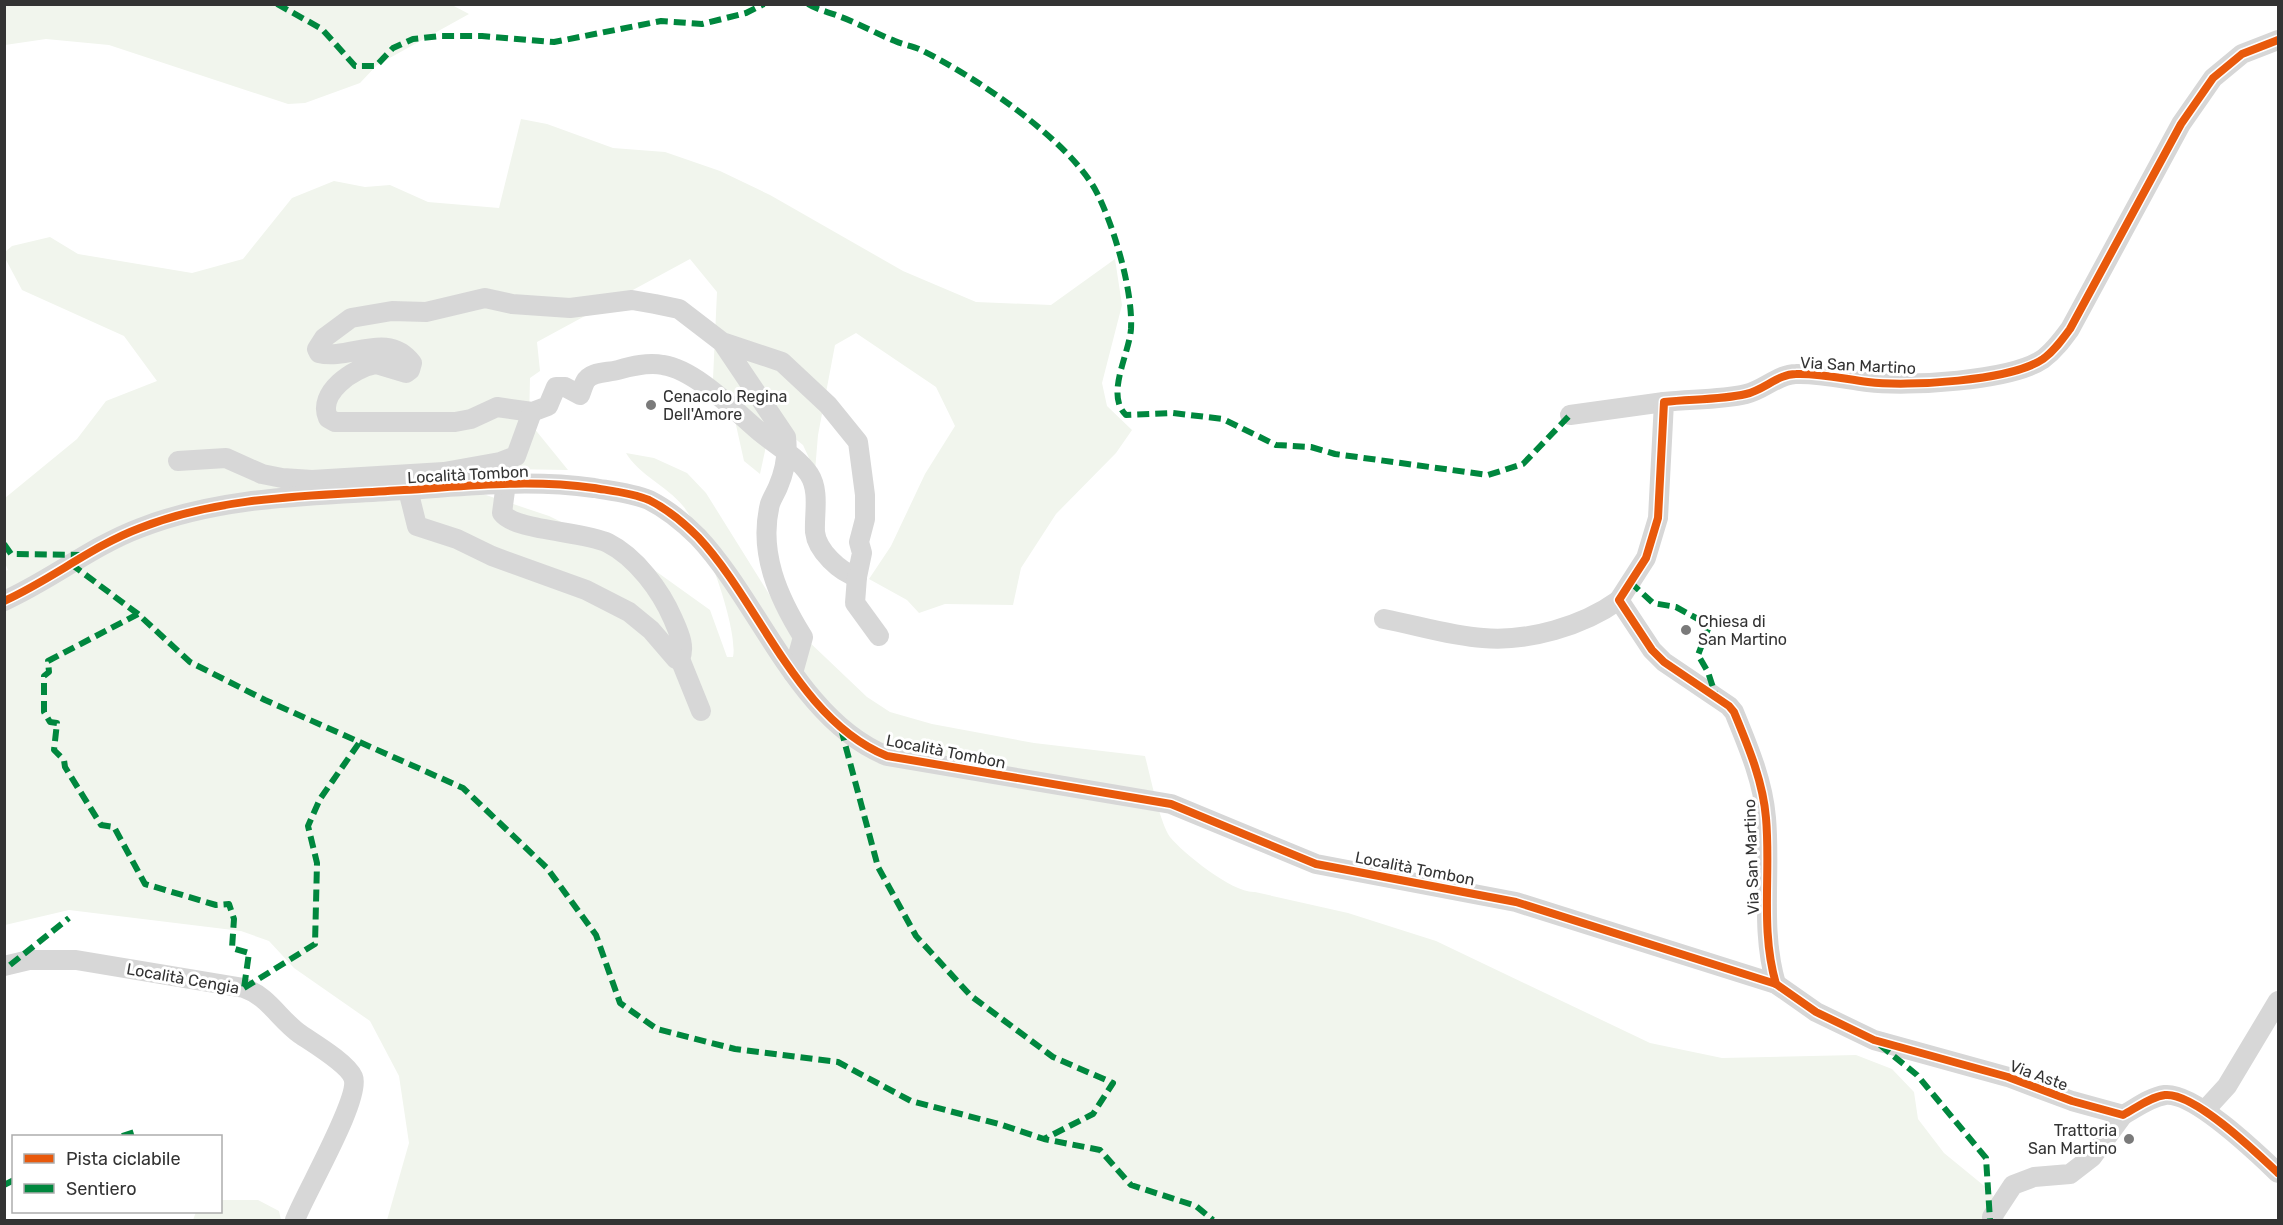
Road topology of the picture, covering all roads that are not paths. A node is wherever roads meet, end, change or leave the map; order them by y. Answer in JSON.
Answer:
{"nodes":[{"id":1,"x":2278,"y":40,"type":"edge"},
{"id":2,"x":722,"y":342,"type":"junction"},
{"id":3,"x":1665,"y":402,"type":"junction"},
{"id":4,"x":532,"y":412,"type":"junction"},
{"id":5,"x":1570,"y":415,"type":"dead end"},
{"id":6,"x":788,"y":453,"type":"junction"},
{"id":7,"x":178,"y":461,"type":"dead end"},
{"id":8,"x":506,"y":483,"type":"junction"},
{"id":9,"x":408,"y":490,"type":"junction"},
{"id":10,"x":856,"y":577,"type":"junction"},
{"id":11,"x":1619,"y":600,"type":"junction"},
{"id":12,"x":4,"y":601,"type":"edge"},
{"id":13,"x":1384,"y":619,"type":"dead end"},
{"id":14,"x":879,"y":636,"type":"dead end"},
{"id":15,"x":680,"y":659,"type":"junction"},
{"id":16,"x":793,"y":673,"type":"junction"},
{"id":17,"x":701,"y":711,"type":"dead end"},
{"id":18,"x":4,"y":966,"type":"edge"},
{"id":19,"x":1776,"y":984,"type":"junction"},
{"id":20,"x":2278,"y":1000,"type":"edge"},
{"id":21,"x":2206,"y":1109,"type":"junction"},
{"id":22,"x":2123,"y":1115,"type":"junction"},
{"id":23,"x":2278,"y":1173,"type":"edge"},
{"id":24,"x":1992,"y":1217,"type":"dead end"},
{"id":25,"x":295,"y":1221,"type":"edge"}],
"edges":[{"from":1,"to":3,"type":"street","name":"Via San Martino"},
{"from":2,"to":4,"type":"street","name":"Località Tombon"},
{"from":2,"to":6,"type":"street","name":"Località Tombon"},
{"from":2,"to":10,"type":"street","name":"Località Tombon"},
{"from":3,"to":5,"type":"street","name":"Via San Martino"},
{"from":3,"to":11,"type":"street"},
{"from":4,"to":6,"type":"street","name":"Località Tombon"},
{"from":4,"to":7,"type":"street","name":"Località Tombon"},
{"from":6,"to":10,"type":"street","name":"Località Tombon"},
{"from":6,"to":16,"type":"street"},
{"from":8,"to":9,"type":"street","name":"Località Tombon"},
{"from":8,"to":15,"type":"street","name":"Località Tombon"},
{"from":8,"to":16,"type":"street","name":"Località Tombon"},
{"from":9,"to":12,"type":"street","name":"Località Tombon"},
{"from":9,"to":15,"type":"street","name":"Località Tombon"},
{"from":10,"to":14,"type":"street","name":"Località Tombon"},
{"from":11,"to":13,"type":"street"},
{"from":11,"to":19,"type":"street","name":"Via San Martino"},
{"from":15,"to":17,"type":"street","name":"Località Tombon"},
{"from":16,"to":19,"type":"street","name":"Località Tombon"},
{"from":18,"to":25,"type":"street","name":"Località Cengia"},
{"from":19,"to":22,"type":"street","name":"Via Aste"},
{"from":20,"to":21,"type":"street"},
{"from":21,"to":22,"type":"street"},
{"from":21,"to":23,"type":"street"},
{"from":22,"to":24,"type":"street"}]}
